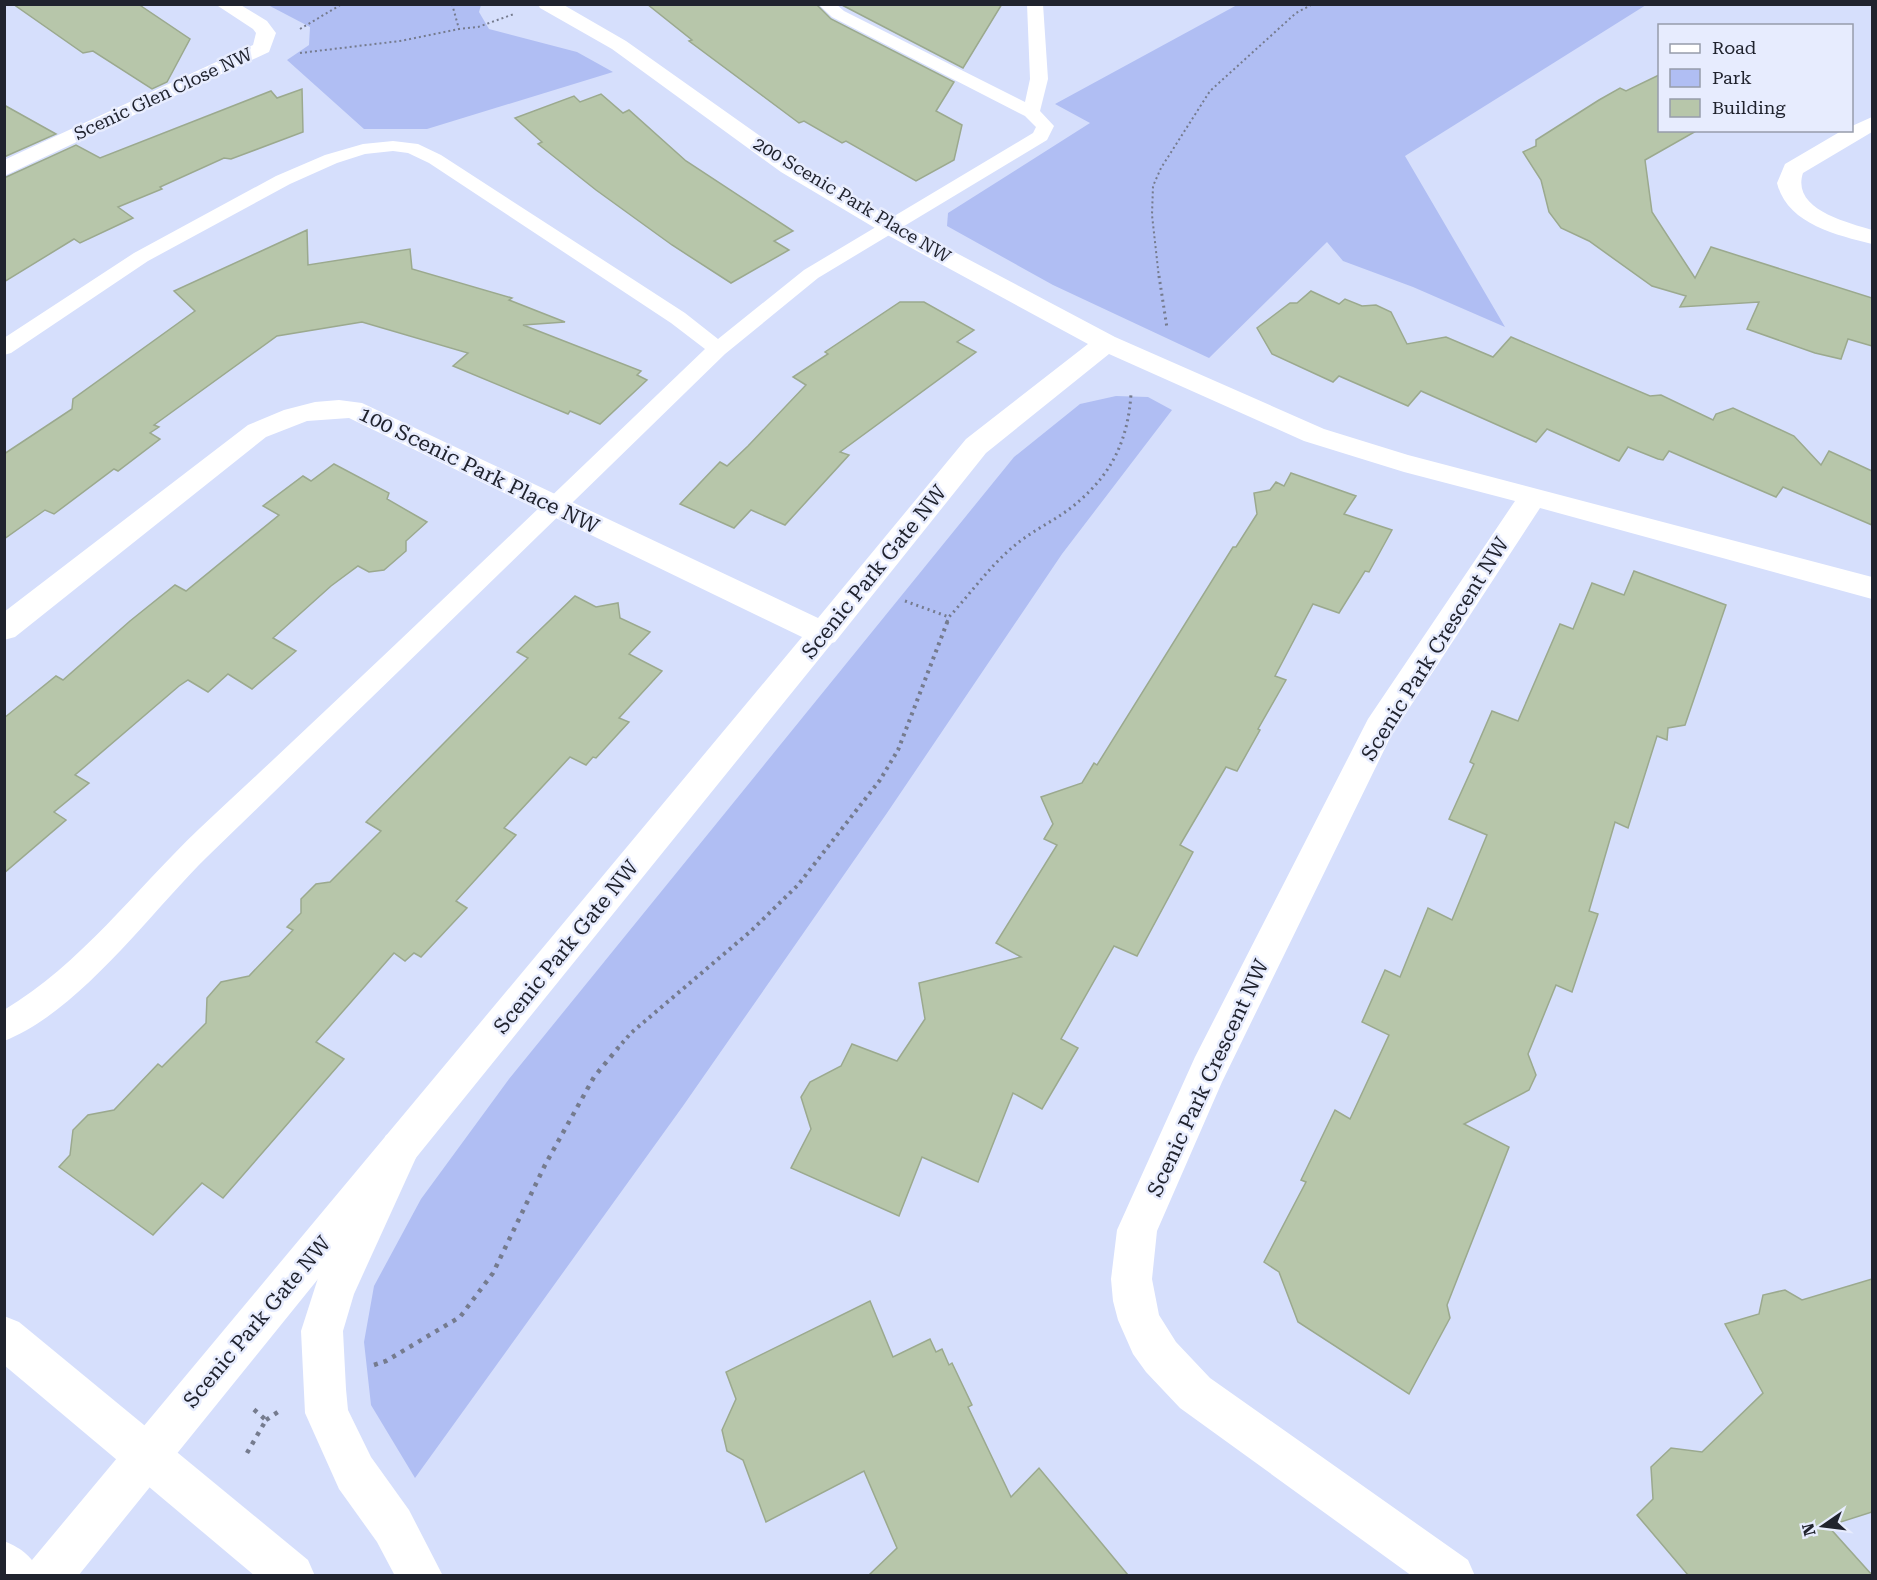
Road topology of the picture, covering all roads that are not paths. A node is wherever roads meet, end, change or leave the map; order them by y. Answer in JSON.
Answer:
{"nodes":[{"id":1,"x":224,"y":4,"type":"edge"},
{"id":2,"x":547,"y":4,"type":"edge"},
{"id":3,"x":826,"y":4,"type":"edge"},
{"id":4,"x":1035,"y":4,"type":"edge"},
{"id":5,"x":1031,"y":112,"type":"junction"},
{"id":6,"x":1872,"y":123,"type":"edge"},
{"id":7,"x":4,"y":169,"type":"edge"},
{"id":8,"x":888,"y":226,"type":"junction"},
{"id":9,"x":1872,"y":237,"type":"edge"},
{"id":10,"x":1106,"y":343,"type":"junction"},
{"id":11,"x":4,"y":348,"type":"edge"},
{"id":12,"x":718,"y":349,"type":"junction"},
{"id":13,"x":1533,"y":496,"type":"junction"},
{"id":14,"x":554,"y":507,"type":"junction"},
{"id":15,"x":1872,"y":588,"type":"edge"},
{"id":16,"x":4,"y":629,"type":"edge"},
{"id":17,"x":824,"y":634,"type":"junction"},
{"id":18,"x":4,"y":1027,"type":"edge"},
{"id":19,"x":400,"y":1149,"type":"junction"},
{"id":20,"x":4,"y":1337,"type":"edge"},
{"id":21,"x":146,"y":1456,"type":"junction"},
{"id":22,"x":4,"y":1564,"type":"edge"},
{"id":23,"x":18,"y":1575,"type":"edge"},
{"id":24,"x":48,"y":1575,"type":"edge"},
{"id":25,"x":291,"y":1575,"type":"edge"},
{"id":26,"x":420,"y":1575,"type":"edge"},
{"id":27,"x":1452,"y":1575,"type":"edge"}],
"edges":[{"from":1,"to":7,"type":"street","name":"Scenic Glen Close NW"},
{"from":2,"to":8,"type":"street","name":"200 Scenic Park Place NW"},
{"from":3,"to":5,"type":"lane"},
{"from":4,"to":5,"type":"lane"},
{"from":5,"to":8,"type":"lane"},
{"from":6,"to":9,"type":"street"},
{"from":8,"to":10,"type":"street","name":"200 Scenic Park Place NW"},
{"from":8,"to":12,"type":"lane"},
{"from":10,"to":13,"type":"street"},
{"from":10,"to":17,"type":"street","name":"Scenic Park Gate NW"},
{"from":11,"to":12,"type":"lane"},
{"from":12,"to":14,"type":"lane"},
{"from":13,"to":15,"type":"street"},
{"from":13,"to":27,"type":"street","name":"Scenic Park Crescent NW"},
{"from":14,"to":16,"type":"street","name":"100 Scenic Park Place NW"},
{"from":14,"to":17,"type":"street","name":"100 Scenic Park Place NW"},
{"from":14,"to":18,"type":"lane"},
{"from":17,"to":19,"type":"street","name":"Scenic Park Gate NW"},
{"from":19,"to":21,"type":"street","name":"Scenic Park Gate NW"},
{"from":19,"to":26,"type":"street"},
{"from":20,"to":21,"type":"street"},
{"from":21,"to":24,"type":"street","name":"Scenic Park Gate NW"},
{"from":21,"to":25,"type":"street"},
{"from":22,"to":23,"type":"street"}]}
